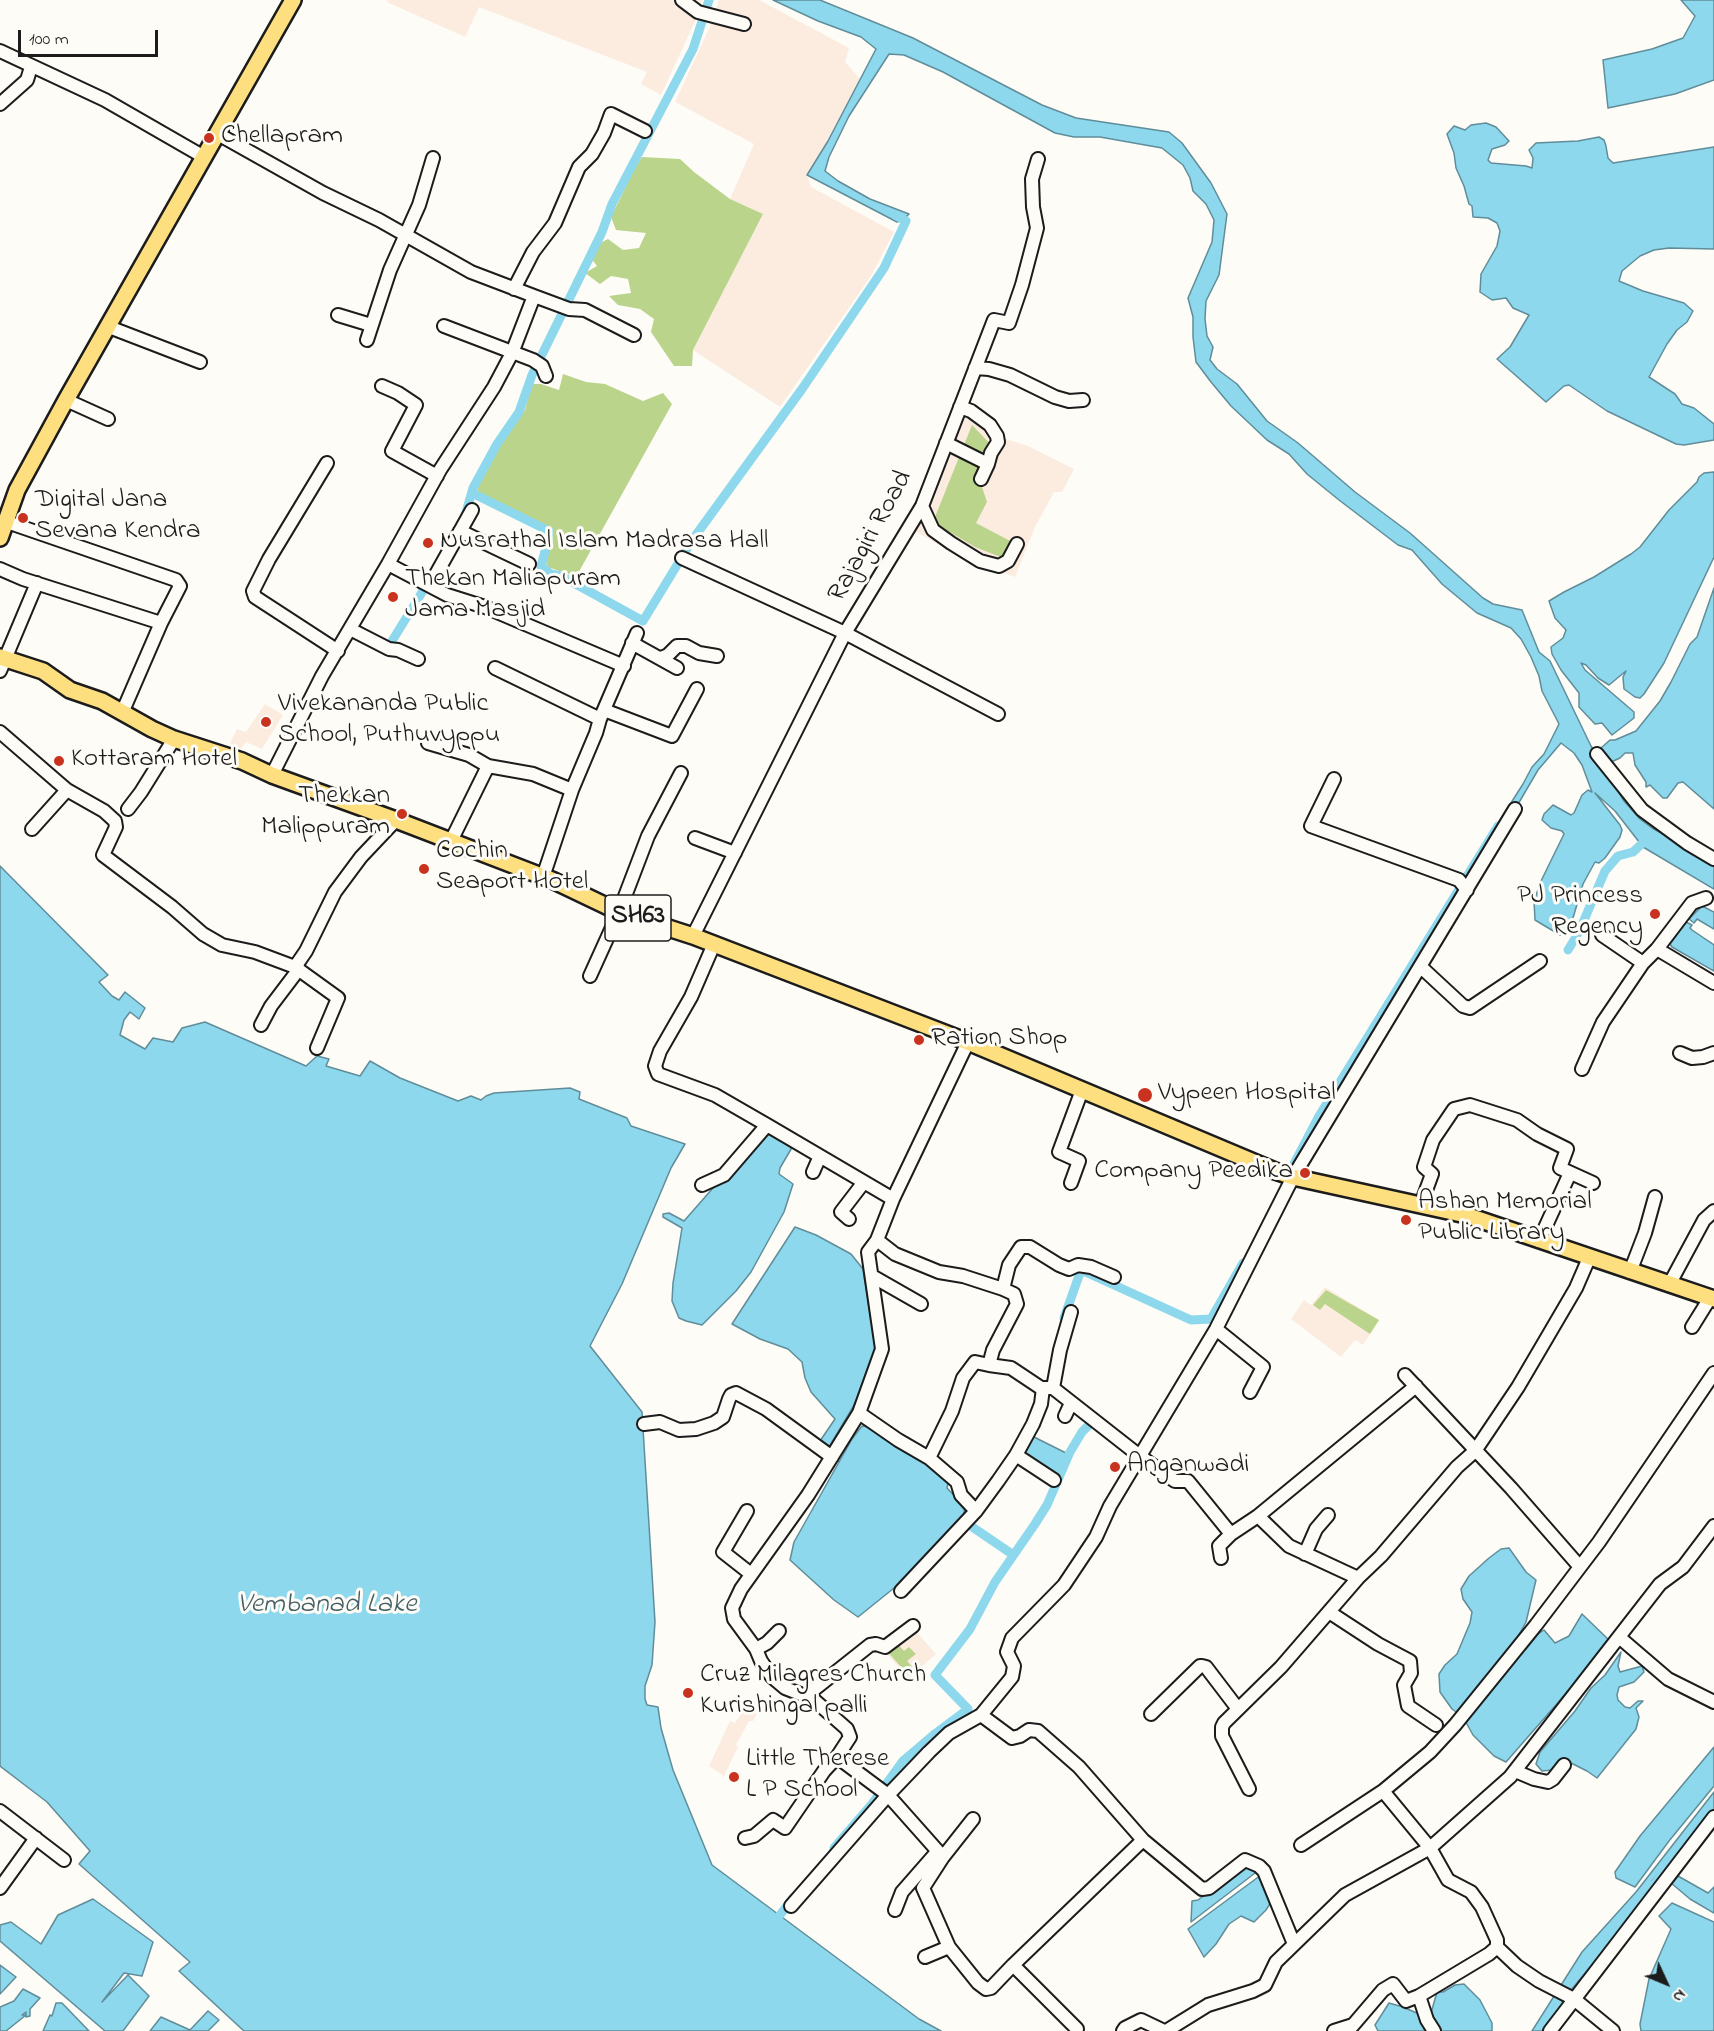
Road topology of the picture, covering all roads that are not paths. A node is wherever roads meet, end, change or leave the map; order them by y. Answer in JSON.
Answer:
{"nodes":[{"id":1,"x":293,"y":0,"type":"edge"},
{"id":2,"x":682,"y":0,"type":"edge"},
{"id":3,"x":744,"y":24,"type":"dead end"},
{"id":4,"x":0,"y":51,"type":"edge"},
{"id":5,"x":32,"y":67,"type":"junction"},
{"id":6,"x":0,"y":104,"type":"edge"},
{"id":7,"x":645,"y":131,"type":"dead end"},
{"id":8,"x":218,"y":134,"type":"junction"},
{"id":9,"x":204,"y":157,"type":"junction"},
{"id":10,"x":433,"y":158,"type":"dead end"},
{"id":11,"x":1038,"y":159,"type":"dead end"},
{"id":12,"x":406,"y":237,"type":"junction"},
{"id":13,"x":514,"y":289,"type":"junction"},
{"id":14,"x":534,"y":296,"type":"junction"},
{"id":15,"x":338,"y":315,"type":"dead end"},
{"id":16,"x":371,"y":325,"type":"junction"},
{"id":17,"x":444,"y":326,"type":"dead end"},
{"id":18,"x":109,"y":327,"type":"junction"},
{"id":19,"x":634,"y":335,"type":"dead end"},
{"id":20,"x":367,"y":340,"type":"dead end"},
{"id":21,"x":512,"y":353,"type":"junction"},
{"id":22,"x":200,"y":362,"type":"dead end"},
{"id":23,"x":540,"y":367,"type":"dead end"},
{"id":24,"x":975,"y":368,"type":"junction"},
{"id":25,"x":382,"y":386,"type":"dead end"},
{"id":26,"x":66,"y":400,"type":"junction"},
{"id":27,"x":1083,"y":400,"type":"dead end"},
{"id":28,"x":960,"y":407,"type":"junction"},
{"id":29,"x":108,"y":419,"type":"dead end"},
{"id":30,"x":946,"y":444,"type":"junction"},
{"id":31,"x":327,"y":462,"type":"dead end"},
{"id":32,"x":988,"y":464,"type":"junction"},
{"id":33,"x":437,"y":476,"type":"junction"},
{"id":34,"x":981,"y":479,"type":"dead end"},
{"id":35,"x":922,"y":506,"type":"junction"},
{"id":36,"x":472,"y":510,"type":"dead end"},
{"id":37,"x":7,"y":522,"type":"junction"},
{"id":38,"x":460,"y":531,"type":"junction"},
{"id":39,"x":0,"y":538,"type":"edge"},
{"id":40,"x":1017,"y":544,"type":"dead end"},
{"id":41,"x":682,"y":558,"type":"dead end"},
{"id":42,"x":388,"y":564,"type":"junction"},
{"id":43,"x":529,"y":564,"type":"dead end"},
{"id":44,"x":0,"y":569,"type":"edge"},
{"id":45,"x":37,"y":583,"type":"junction"},
{"id":46,"x":428,"y":584,"type":"junction"},
{"id":47,"x":161,"y":623,"type":"junction"},
{"id":48,"x":350,"y":629,"type":"junction"},
{"id":49,"x":845,"y":633,"type":"junction"},
{"id":50,"x":338,"y":651,"type":"junction"},
{"id":51,"x":717,"y":656,"type":"dead end"},
{"id":52,"x":661,"y":658,"type":"junction"},
{"id":53,"x":418,"y":659,"type":"dead end"},
{"id":54,"x":2,"y":662,"type":"edge"},
{"id":55,"x":624,"y":666,"type":"junction"},
{"id":56,"x":495,"y":668,"type":"dead end"},
{"id":57,"x":677,"y":668,"type":"dead end"},
{"id":58,"x":697,"y":689,"type":"dead end"},
{"id":59,"x":123,"y":713,"type":"junction"},
{"id":60,"x":602,"y":714,"type":"junction"},
{"id":61,"x":998,"y":714,"type":"dead end"},
{"id":62,"x":0,"y":732,"type":"edge"},
{"id":63,"x":174,"y":739,"type":"junction"},
{"id":64,"x":428,"y":743,"type":"dead end"},
{"id":65,"x":1597,"y":754,"type":"dead end"},
{"id":66,"x":488,"y":766,"type":"junction"},
{"id":67,"x":681,"y":773,"type":"dead end"},
{"id":68,"x":272,"y":775,"type":"junction"},
{"id":69,"x":1334,"y":779,"type":"dead end"},
{"id":70,"x":67,"y":790,"type":"junction"},
{"id":71,"x":572,"y":790,"type":"junction"},
{"id":72,"x":1515,"y":809,"type":"dead end"},
{"id":73,"x":128,"y":810,"type":"dead end"},
{"id":74,"x":396,"y":820,"type":"junction"},
{"id":75,"x":32,"y":830,"type":"dead end"},
{"id":76,"x":695,"y":838,"type":"dead end"},
{"id":77,"x":451,"y":841,"type":"junction"},
{"id":78,"x":735,"y":853,"type":"junction"},
{"id":79,"x":1714,"y":859,"type":"edge"},
{"id":80,"x":543,"y":877,"type":"junction"},
{"id":81,"x":1463,"y":885,"type":"junction"},
{"id":82,"x":1706,"y":898,"type":"dead end"},
{"id":83,"x":619,"y":912,"type":"junction"},
{"id":84,"x":1602,"y":935,"type":"dead end"},
{"id":85,"x":693,"y":936,"type":"junction"},
{"id":86,"x":714,"y":945,"type":"junction"},
{"id":87,"x":1657,"y":948,"type":"junction"},
{"id":88,"x":1540,"y":961,"type":"dead end"},
{"id":89,"x":1644,"y":963,"type":"junction"},
{"id":90,"x":1421,"y":967,"type":"junction"},
{"id":91,"x":297,"y":968,"type":"junction"},
{"id":92,"x":590,"y":976,"type":"dead end"},
{"id":93,"x":1714,"y":982,"type":"edge"},
{"id":94,"x":261,"y":1025,"type":"dead end"},
{"id":95,"x":968,"y":1042,"type":"junction"},
{"id":96,"x":317,"y":1048,"type":"dead end"},
{"id":97,"x":1680,"y":1053,"type":"dead end"},
{"id":98,"x":1714,"y":1053,"type":"edge"},
{"id":99,"x":1582,"y":1070,"type":"dead end"},
{"id":100,"x":1082,"y":1090,"type":"junction"},
{"id":101,"x":767,"y":1125,"type":"junction"},
{"id":102,"x":820,"y":1156,"type":"junction"},
{"id":103,"x":813,"y":1172,"type":"dead end"},
{"id":104,"x":1570,"y":1173,"type":"junction"},
{"id":105,"x":1288,"y":1175,"type":"junction"},
{"id":106,"x":864,"y":1182,"type":"junction"},
{"id":107,"x":1071,"y":1183,"type":"dead end"},
{"id":108,"x":1593,"y":1183,"type":"dead end"},
{"id":109,"x":702,"y":1185,"type":"dead end"},
{"id":110,"x":1655,"y":1197,"type":"dead end"},
{"id":111,"x":893,"y":1199,"type":"junction"},
{"id":112,"x":1421,"y":1204,"type":"junction"},
{"id":113,"x":1714,"y":1211,"type":"edge"},
{"id":114,"x":849,"y":1219,"type":"dead end"},
{"id":115,"x":877,"y":1240,"type":"junction"},
{"id":116,"x":1539,"y":1241,"type":"junction"},
{"id":117,"x":1589,"y":1258,"type":"junction"},
{"id":118,"x":1630,"y":1272,"type":"junction"},
{"id":119,"x":872,"y":1276,"type":"junction"},
{"id":120,"x":1114,"y":1277,"type":"dead end"},
{"id":121,"x":1669,"y":1285,"type":"junction"},
{"id":122,"x":1003,"y":1288,"type":"junction"},
{"id":123,"x":1712,"y":1298,"type":"edge"},
{"id":124,"x":921,"y":1304,"type":"dead end"},
{"id":125,"x":1071,"y":1312,"type":"dead end"},
{"id":126,"x":1692,"y":1327,"type":"dead end"},
{"id":127,"x":1216,"y":1329,"type":"junction"},
{"id":128,"x":990,"y":1365,"type":"junction"},
{"id":129,"x":1714,"y":1373,"type":"edge"},
{"id":130,"x":1405,"y":1375,"type":"dead end"},
{"id":131,"x":1416,"y":1386,"type":"junction"},
{"id":132,"x":1048,"y":1388,"type":"junction"},
{"id":133,"x":1250,"y":1392,"type":"dead end"},
{"id":134,"x":1071,"y":1403,"type":"junction"},
{"id":135,"x":859,"y":1413,"type":"junction"},
{"id":136,"x":1065,"y":1416,"type":"dead end"},
{"id":137,"x":644,"y":1424,"type":"dead end"},
{"id":138,"x":1475,"y":1451,"type":"junction"},
{"id":139,"x":1016,"y":1455,"type":"junction"},
{"id":140,"x":832,"y":1457,"type":"junction"},
{"id":141,"x":1141,"y":1457,"type":"junction"},
{"id":142,"x":929,"y":1458,"type":"junction"},
{"id":143,"x":1054,"y":1480,"type":"dead end"},
{"id":144,"x":747,"y":1511,"type":"dead end"},
{"id":145,"x":1328,"y":1515,"type":"dead end"},
{"id":146,"x":971,"y":1516,"type":"junction"},
{"id":147,"x":1258,"y":1516,"type":"junction"},
{"id":148,"x":1714,"y":1526,"type":"edge"},
{"id":149,"x":1231,"y":1534,"type":"junction"},
{"id":150,"x":1305,"y":1554,"type":"junction"},
{"id":151,"x":1221,"y":1558,"type":"dead end"},
{"id":152,"x":1580,"y":1567,"type":"junction"},
{"id":153,"x":751,"y":1574,"type":"junction"},
{"id":154,"x":1358,"y":1578,"type":"junction"},
{"id":155,"x":901,"y":1591,"type":"dead end"},
{"id":156,"x":1329,"y":1612,"type":"junction"},
{"id":157,"x":913,"y":1626,"type":"dead end"},
{"id":158,"x":779,"y":1631,"type":"dead end"},
{"id":159,"x":1618,"y":1637,"type":"junction"},
{"id":160,"x":756,"y":1649,"type":"junction"},
{"id":161,"x":807,"y":1695,"type":"junction"},
{"id":162,"x":1714,"y":1702,"type":"edge"},
{"id":163,"x":1238,"y":1709,"type":"junction"},
{"id":164,"x":1151,"y":1714,"type":"dead end"},
{"id":165,"x":981,"y":1715,"type":"junction"},
{"id":166,"x":1436,"y":1725,"type":"dead end"},
{"id":167,"x":837,"y":1757,"type":"junction"},
{"id":168,"x":1564,"y":1765,"type":"dead end"},
{"id":169,"x":1515,"y":1771,"type":"junction"},
{"id":170,"x":1249,"y":1789,"type":"dead end"},
{"id":171,"x":1383,"y":1791,"type":"junction"},
{"id":172,"x":884,"y":1792,"type":"junction"},
{"id":173,"x":0,"y":1811,"type":"edge"},
{"id":174,"x":1714,"y":1817,"type":"edge"},
{"id":175,"x":973,"y":1819,"type":"dead end"},
{"id":176,"x":36,"y":1838,"type":"junction"},
{"id":177,"x":745,"y":1838,"type":"dead end"},
{"id":178,"x":1143,"y":1840,"type":"junction"},
{"id":179,"x":1301,"y":1845,"type":"dead end"},
{"id":180,"x":1430,"y":1848,"type":"junction"},
{"id":181,"x":940,"y":1854,"type":"junction"},
{"id":182,"x":64,"y":1860,"type":"dead end"},
{"id":183,"x":0,"y":1888,"type":"edge"},
{"id":184,"x":791,"y":1906,"type":"dead end"},
{"id":185,"x":895,"y":1911,"type":"dead end"},
{"id":186,"x":1294,"y":1944,"type":"junction"},
{"id":187,"x":949,"y":1947,"type":"junction"},
{"id":188,"x":1497,"y":1947,"type":"junction"},
{"id":189,"x":925,"y":1957,"type":"dead end"},
{"id":190,"x":1013,"y":1965,"type":"junction"},
{"id":191,"x":1419,"y":1996,"type":"junction"},
{"id":192,"x":1572,"y":1999,"type":"junction"},
{"id":193,"x":1351,"y":2028,"type":"edge"},
{"id":194,"x":1077,"y":2030,"type":"dead end"},
{"id":195,"x":1123,"y":2031,"type":"edge"},
{"id":196,"x":1165,"y":2031,"type":"edge"},
{"id":197,"x":1334,"y":2031,"type":"edge"},
{"id":198,"x":1434,"y":2031,"type":"edge"},
{"id":199,"x":1550,"y":2031,"type":"edge"},
{"id":200,"x":1614,"y":2031,"type":"edge"}],
"edges":[{"from":1,"to":8,"type":"main road"},
{"from":2,"to":3,"type":"street"},
{"from":4,"to":5,"type":"street"},
{"from":5,"to":6,"type":"street"},
{"from":5,"to":9,"type":"street"},
{"from":7,"to":13,"type":"street"},
{"from":8,"to":9,"type":"main road"},
{"from":8,"to":12,"type":"street"},
{"from":9,"to":18,"type":"main road"},
{"from":10,"to":12,"type":"street"},
{"from":11,"to":24,"type":"street","name":"Rajagiri Road"},
{"from":12,"to":13,"type":"street"},
{"from":12,"to":16,"type":"street"},
{"from":13,"to":14,"type":"street"},
{"from":14,"to":19,"type":"street"},
{"from":14,"to":21,"type":"street"},
{"from":15,"to":16,"type":"street"},
{"from":16,"to":20,"type":"street"},
{"from":17,"to":21,"type":"street"},
{"from":18,"to":22,"type":"street"},
{"from":18,"to":26,"type":"main road"},
{"from":21,"to":23,"type":"street"},
{"from":21,"to":33,"type":"street"},
{"from":24,"to":27,"type":"street"},
{"from":24,"to":28,"type":"street","name":"Rajagiri Road"},
{"from":25,"to":33,"type":"street"},
{"from":26,"to":29,"type":"street"},
{"from":26,"to":37,"type":"main road"},
{"from":28,"to":30,"type":"street","name":"Rajagiri Road"},
{"from":28,"to":32,"type":"street"},
{"from":30,"to":32,"type":"street"},
{"from":30,"to":35,"type":"street","name":"Rajagiri Road"},
{"from":31,"to":50,"type":"street"},
{"from":32,"to":34,"type":"street"},
{"from":33,"to":42,"type":"street"},
{"from":35,"to":40,"type":"street"},
{"from":35,"to":49,"type":"street","name":"Rajagiri Road"},
{"from":36,"to":38,"type":"street"},
{"from":37,"to":39,"type":"main road"},
{"from":37,"to":47,"type":"street"},
{"from":38,"to":43,"type":"street"},
{"from":38,"to":46,"type":"street"},
{"from":41,"to":49,"type":"street"},
{"from":42,"to":46,"type":"street"},
{"from":42,"to":48,"type":"street"},
{"from":44,"to":45,"type":"street"},
{"from":45,"to":47,"type":"street"},
{"from":45,"to":54,"type":"street"},
{"from":46,"to":55,"type":"street"},
{"from":47,"to":59,"type":"street"},
{"from":48,"to":50,"type":"street"},
{"from":48,"to":53,"type":"street"},
{"from":49,"to":61,"type":"street"},
{"from":49,"to":78,"type":"street","name":"Rajagiri Road"},
{"from":50,"to":68,"type":"street"},
{"from":51,"to":52,"type":"street"},
{"from":52,"to":55,"type":"street"},
{"from":52,"to":57,"type":"street"},
{"from":54,"to":59,"type":"main road","number":"SH63"},
{"from":55,"to":60,"type":"street"},
{"from":56,"to":60,"type":"street"},
{"from":58,"to":60,"type":"street"},
{"from":59,"to":63,"type":"main road","number":"SH63"},
{"from":60,"to":71,"type":"street"},
{"from":62,"to":70,"type":"street"},
{"from":63,"to":68,"type":"main road","number":"SH63"},
{"from":63,"to":73,"type":"street"},
{"from":64,"to":66,"type":"street"},
{"from":65,"to":79,"type":"street"},
{"from":66,"to":71,"type":"street"},
{"from":66,"to":77,"type":"street"},
{"from":67,"to":83,"type":"street"},
{"from":68,"to":74,"type":"main road","number":"SH63"},
{"from":69,"to":81,"type":"street"},
{"from":70,"to":75,"type":"street"},
{"from":70,"to":91,"type":"street"},
{"from":71,"to":80,"type":"street"},
{"from":72,"to":81,"type":"street"},
{"from":74,"to":77,"type":"main road","number":"SH63"},
{"from":74,"to":91,"type":"street"},
{"from":76,"to":78,"type":"street"},
{"from":77,"to":80,"type":"main road","number":"SH63"},
{"from":78,"to":85,"type":"street","name":"Rajagiri Road"},
{"from":80,"to":83,"type":"main road","number":"SH63"},
{"from":81,"to":90,"type":"street"},
{"from":82,"to":87,"type":"street"},
{"from":83,"to":85,"type":"main road","number":"SH63"},
{"from":83,"to":92,"type":"street"},
{"from":84,"to":89,"type":"street"},
{"from":85,"to":86,"type":"main road","number":"SH63"},
{"from":86,"to":95,"type":"main road","number":"SH63"},
{"from":86,"to":101,"type":"street"},
{"from":87,"to":89,"type":"street"},
{"from":87,"to":93,"type":"street"},
{"from":88,"to":90,"type":"street"},
{"from":89,"to":99,"type":"street"},
{"from":90,"to":105,"type":"street"},
{"from":91,"to":94,"type":"street"},
{"from":91,"to":96,"type":"street"},
{"from":95,"to":100,"type":"main road","number":"SH63"},
{"from":95,"to":111,"type":"street"},
{"from":97,"to":98,"type":"street"},
{"from":100,"to":105,"type":"main road","number":"SH63"},
{"from":100,"to":107,"type":"street"},
{"from":101,"to":102,"type":"street"},
{"from":101,"to":109,"type":"street"},
{"from":102,"to":103,"type":"street"},
{"from":102,"to":106,"type":"street"},
{"from":104,"to":108,"type":"street"},
{"from":104,"to":112,"type":"street"},
{"from":104,"to":116,"type":"street"},
{"from":105,"to":112,"type":"main road","number":"SH63"},
{"from":105,"to":127,"type":"street"},
{"from":106,"to":111,"type":"street"},
{"from":106,"to":114,"type":"street"},
{"from":110,"to":118,"type":"street"},
{"from":111,"to":115,"type":"street"},
{"from":112,"to":116,"type":"main road","number":"SH63"},
{"from":113,"to":121,"type":"street"},
{"from":115,"to":119,"type":"street"},
{"from":115,"to":122,"type":"street"},
{"from":116,"to":117,"type":"main road","number":"SH63"},
{"from":117,"to":118,"type":"main road","number":"SH63"},
{"from":117,"to":138,"type":"street"},
{"from":118,"to":121,"type":"main road","number":"SH63"},
{"from":119,"to":124,"type":"street"},
{"from":119,"to":135,"type":"street"},
{"from":120,"to":122,"type":"street"},
{"from":121,"to":123,"type":"main road","number":"SH63"},
{"from":122,"to":128,"type":"street"},
{"from":123,"to":126,"type":"street"},
{"from":125,"to":132,"type":"street"},
{"from":127,"to":133,"type":"street"},
{"from":127,"to":141,"type":"street"},
{"from":128,"to":132,"type":"street"},
{"from":128,"to":142,"type":"street"},
{"from":129,"to":152,"type":"street"},
{"from":130,"to":131,"type":"street"},
{"from":131,"to":138,"type":"street"},
{"from":131,"to":147,"type":"street"},
{"from":132,"to":134,"type":"street"},
{"from":132,"to":139,"type":"street"},
{"from":134,"to":136,"type":"street"},
{"from":134,"to":141,"type":"street"},
{"from":135,"to":140,"type":"street"},
{"from":135,"to":142,"type":"street"},
{"from":137,"to":140,"type":"street"},
{"from":138,"to":152,"type":"street"},
{"from":138,"to":154,"type":"street"},
{"from":139,"to":143,"type":"street"},
{"from":139,"to":146,"type":"street"},
{"from":140,"to":153,"type":"street"},
{"from":141,"to":149,"type":"street"},
{"from":141,"to":165,"type":"street"},
{"from":142,"to":146,"type":"street"},
{"from":144,"to":153,"type":"street"},
{"from":145,"to":150,"type":"street"},
{"from":146,"to":155,"type":"street"},
{"from":147,"to":149,"type":"street"},
{"from":147,"to":150,"type":"street"},
{"from":148,"to":159,"type":"street"},
{"from":149,"to":151,"type":"street"},
{"from":150,"to":154,"type":"street"},
{"from":152,"to":171,"type":"street"},
{"from":153,"to":160,"type":"street"},
{"from":154,"to":156,"type":"street"},
{"from":156,"to":163,"type":"street"},
{"from":156,"to":166,"type":"street"},
{"from":157,"to":161,"type":"street"},
{"from":158,"to":160,"type":"street"},
{"from":159,"to":162,"type":"street"},
{"from":159,"to":169,"type":"street"},
{"from":160,"to":161,"type":"street"},
{"from":161,"to":167,"type":"street"},
{"from":163,"to":164,"type":"street"},
{"from":163,"to":170,"type":"street"},
{"from":165,"to":172,"type":"street"},
{"from":165,"to":178,"type":"street"},
{"from":167,"to":172,"type":"street"},
{"from":167,"to":177,"type":"street"},
{"from":168,"to":169,"type":"street"},
{"from":169,"to":180,"type":"street"},
{"from":171,"to":179,"type":"street"},
{"from":171,"to":180,"type":"street"},
{"from":172,"to":181,"type":"street"},
{"from":172,"to":184,"type":"street"},
{"from":173,"to":176,"type":"street"},
{"from":174,"to":192,"type":"street"},
{"from":175,"to":181,"type":"street"},
{"from":176,"to":182,"type":"street"},
{"from":176,"to":183,"type":"street"},
{"from":178,"to":186,"type":"street"},
{"from":178,"to":190,"type":"street"},
{"from":180,"to":186,"type":"street"},
{"from":180,"to":188,"type":"street"},
{"from":181,"to":185,"type":"street"},
{"from":181,"to":187,"type":"street"},
{"from":186,"to":196,"type":"street"},
{"from":187,"to":189,"type":"street"},
{"from":187,"to":190,"type":"street"},
{"from":188,"to":191,"type":"street"},
{"from":188,"to":192,"type":"street"},
{"from":190,"to":194,"type":"street"},
{"from":191,"to":193,"type":"street"},
{"from":191,"to":198,"type":"street"},
{"from":192,"to":199,"type":"street"},
{"from":192,"to":200,"type":"street"},
{"from":193,"to":197,"type":"street"},
{"from":195,"to":196,"type":"street"}]}
